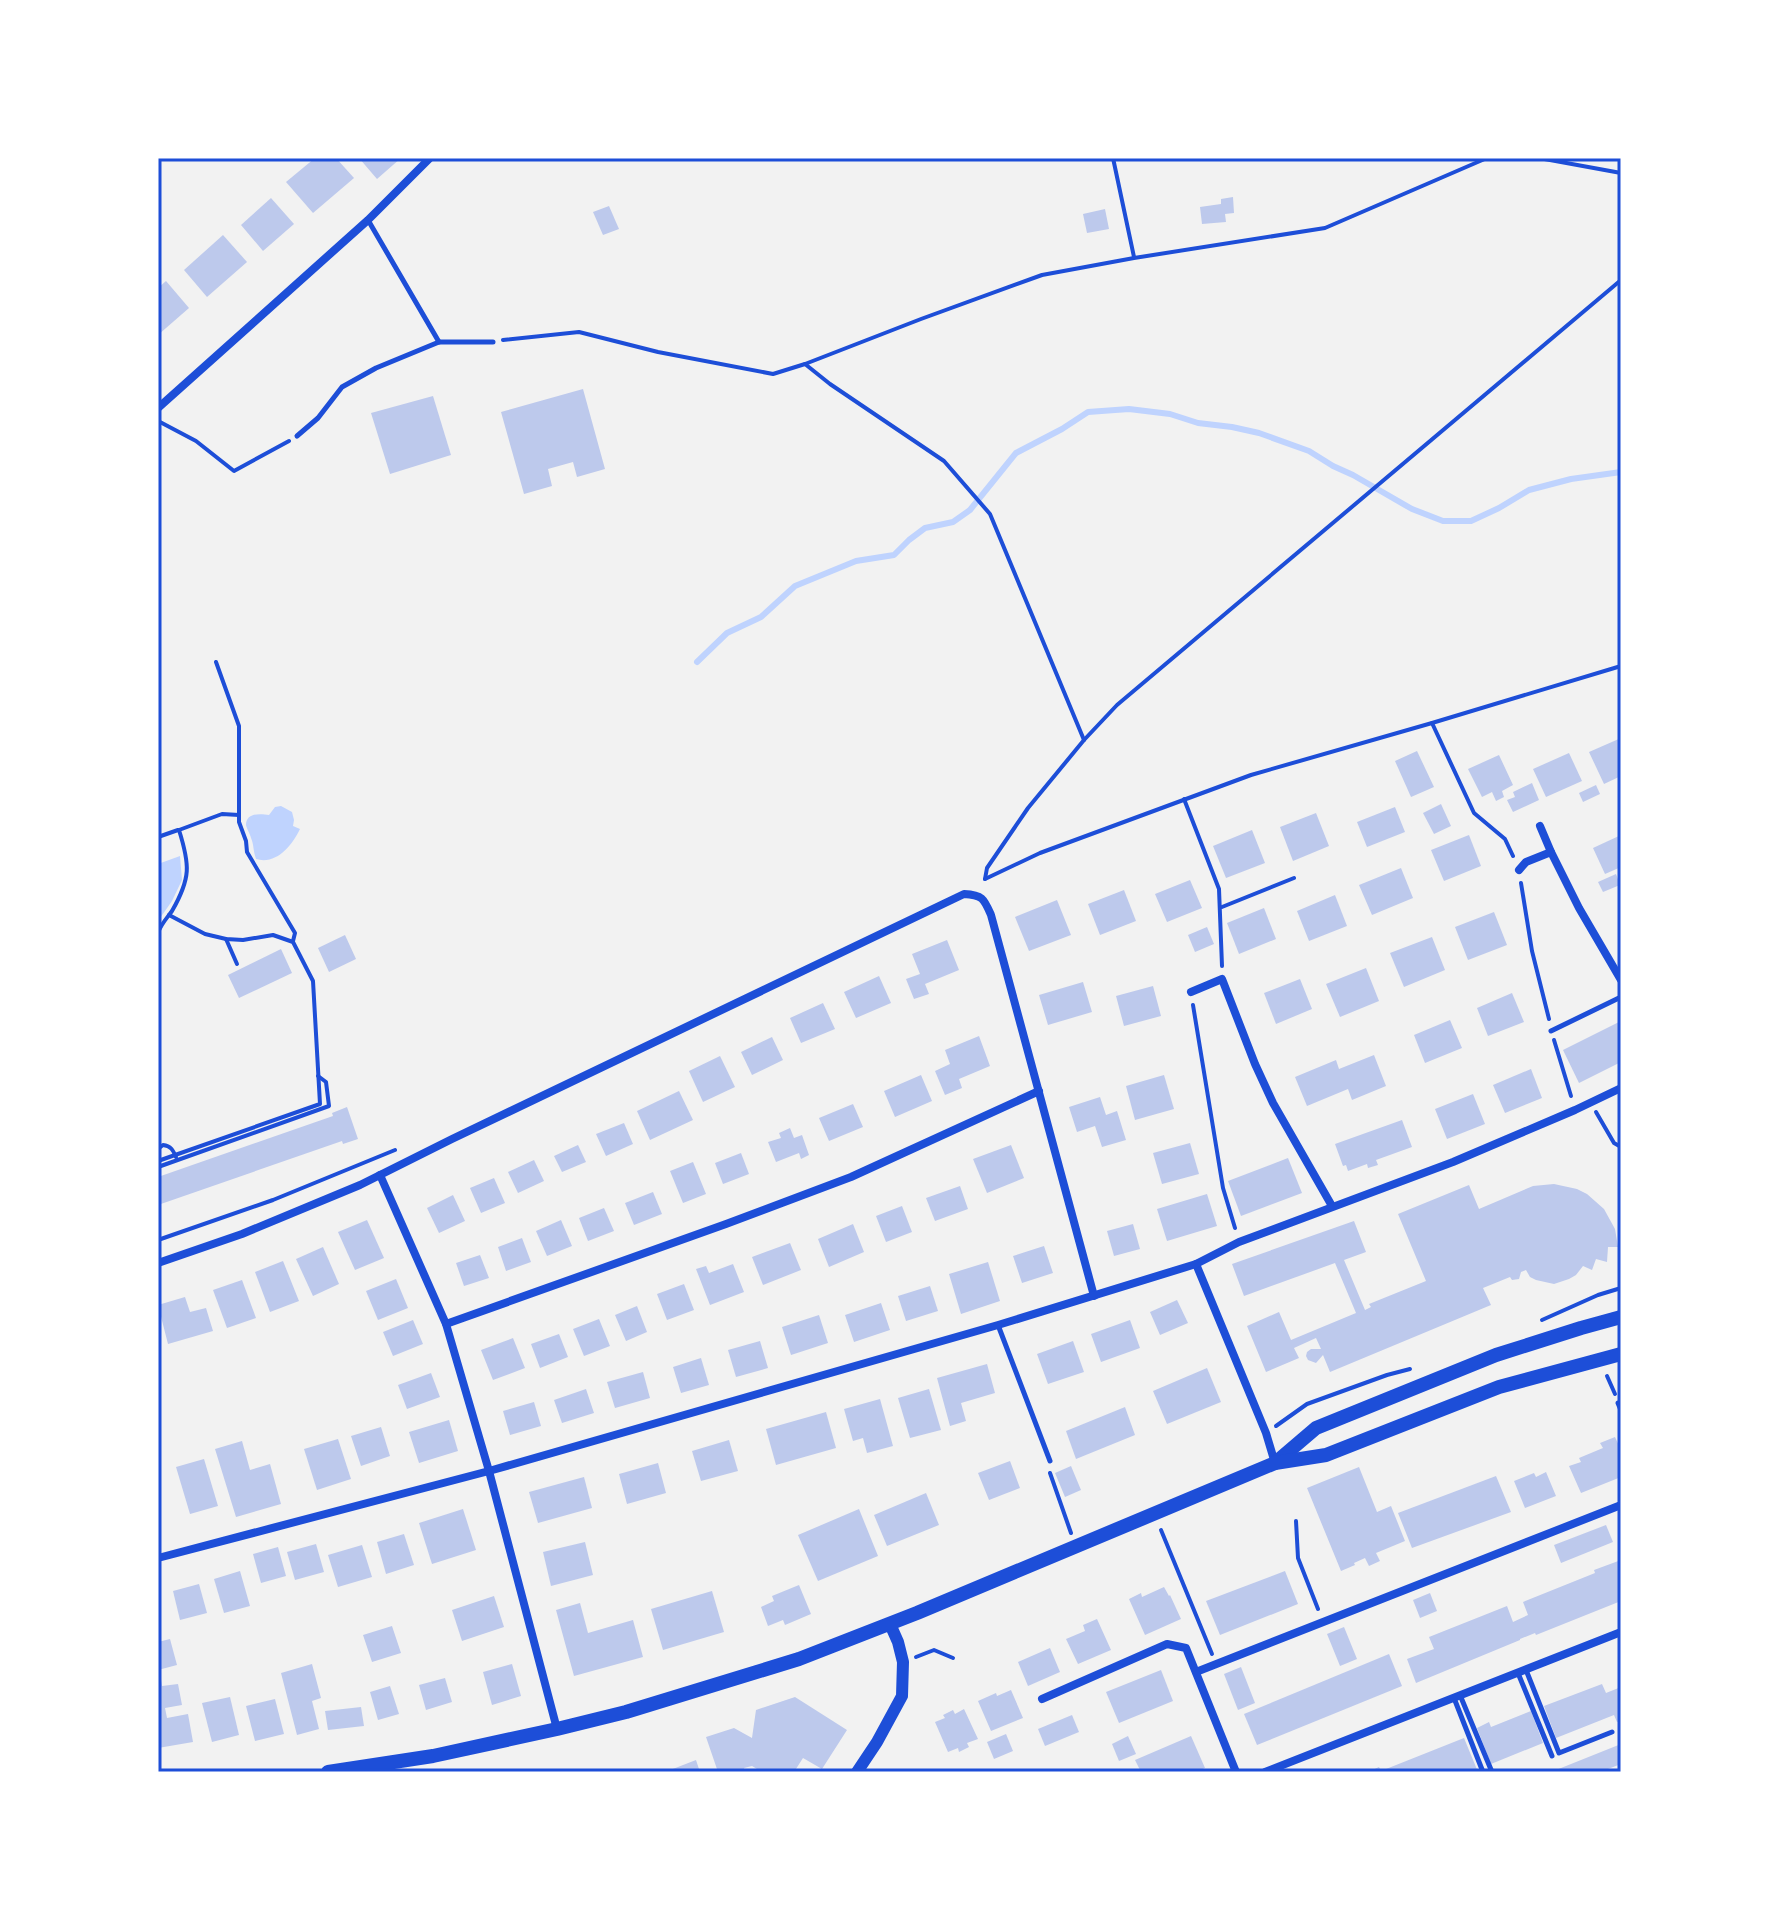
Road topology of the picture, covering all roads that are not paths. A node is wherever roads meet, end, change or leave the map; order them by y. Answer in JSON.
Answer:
{"nodes":[{"id":1,"x":430,"y":158,"type":"edge"},
{"id":2,"x":368,"y":220,"type":"junction"},
{"id":3,"x":439,"y":342,"type":"junction"},
{"id":4,"x":493,"y":342,"type":"road end"},
{"id":5,"x":158,"y":408,"type":"edge"},
{"id":6,"x":297,"y":436,"type":"road end"},
{"id":7,"x":1540,"y":826,"type":"dead end"},
{"id":8,"x":1551,"y":852,"type":"junction"},
{"id":9,"x":1519,"y":870,"type":"road end"},
{"id":10,"x":1621,"y":980,"type":"edge"},
{"id":11,"x":1191,"y":992,"type":"road end"},
{"id":12,"x":1621,"y":997,"type":"edge"},
{"id":13,"x":1551,"y":1031,"type":"road end"},
{"id":14,"x":1621,"y":1088,"type":"edge"},
{"id":15,"x":1039,"y":1091,"type":"junction"},
{"id":16,"x":380,"y":1175,"type":"junction"},
{"id":17,"x":1332,"y":1206,"type":"junction"},
{"id":18,"x":158,"y":1263,"type":"edge"},
{"id":19,"x":1196,"y":1264,"type":"junction"},
{"id":20,"x":1094,"y":1296,"type":"junction"},
{"id":21,"x":1621,"y":1317,"type":"edge"},
{"id":22,"x":446,"y":1324,"type":"junction"},
{"id":23,"x":998,"y":1325,"type":"junction"},
{"id":24,"x":1621,"y":1354,"type":"edge"},
{"id":25,"x":1050,"y":1461,"type":"road end"},
{"id":26,"x":1275,"y":1463,"type":"junction"},
{"id":27,"x":489,"y":1471,"type":"junction"},
{"id":28,"x":1621,"y":1505,"type":"edge"},
{"id":29,"x":158,"y":1558,"type":"edge"},
{"id":30,"x":890,"y":1624,"type":"junction"},
{"id":31,"x":1621,"y":1632,"type":"edge"},
{"id":32,"x":1522,"y":1671,"type":"junction"},
{"id":33,"x":1196,"y":1672,"type":"junction"},
{"id":34,"x":1457,"y":1697,"type":"junction"},
{"id":35,"x":1042,"y":1699,"type":"dead end"},
{"id":36,"x":557,"y":1729,"type":"junction"},
{"id":37,"x":1612,"y":1732,"type":"dead end"},
{"id":38,"x":1552,"y":1756,"type":"dead end"},
{"id":39,"x":328,"y":1772,"type":"edge"},
{"id":40,"x":857,"y":1772,"type":"edge"},
{"id":41,"x":1236,"y":1772,"type":"edge"},
{"id":42,"x":1265,"y":1772,"type":"edge"},
{"id":43,"x":1483,"y":1772,"type":"edge"},
{"id":44,"x":1492,"y":1772,"type":"edge"}],
"edges":[{"from":1,"to":2,"type":"street"},
{"from":2,"to":3,"type":"lane"},
{"from":2,"to":5,"type":"street"},
{"from":3,"to":4,"type":"lane"},
{"from":3,"to":6,"type":"lane"},
{"from":7,"to":8,"type":"street"},
{"from":8,"to":9,"type":"street"},
{"from":8,"to":10,"type":"street"},
{"from":11,"to":17,"type":"street"},
{"from":12,"to":13,"type":"lane"},
{"from":14,"to":17,"type":"street"},
{"from":15,"to":16,"type":"street"},
{"from":15,"to":20,"type":"street"},
{"from":15,"to":22,"type":"street"},
{"from":16,"to":18,"type":"street"},
{"from":16,"to":22,"type":"street"},
{"from":17,"to":19,"type":"street"},
{"from":19,"to":20,"type":"street"},
{"from":19,"to":26,"type":"street"},
{"from":20,"to":23,"type":"street"},
{"from":21,"to":26,"type":"main road"},
{"from":22,"to":27,"type":"street"},
{"from":23,"to":25,"type":"lane"},
{"from":23,"to":27,"type":"street"},
{"from":24,"to":26,"type":"main road"},
{"from":26,"to":30,"type":"main road"},
{"from":27,"to":29,"type":"street"},
{"from":27,"to":36,"type":"street"},
{"from":28,"to":33,"type":"street"},
{"from":30,"to":36,"type":"main road"},
{"from":30,"to":40,"type":"street"},
{"from":31,"to":32,"type":"street"},
{"from":32,"to":34,"type":"street"},
{"from":32,"to":37,"type":"lane"},
{"from":32,"to":38,"type":"lane"},
{"from":33,"to":35,"type":"street"},
{"from":33,"to":41,"type":"street"},
{"from":34,"to":42,"type":"street"},
{"from":34,"to":43,"type":"lane"},
{"from":34,"to":44,"type":"lane"},
{"from":36,"to":39,"type":"main road"}]}
